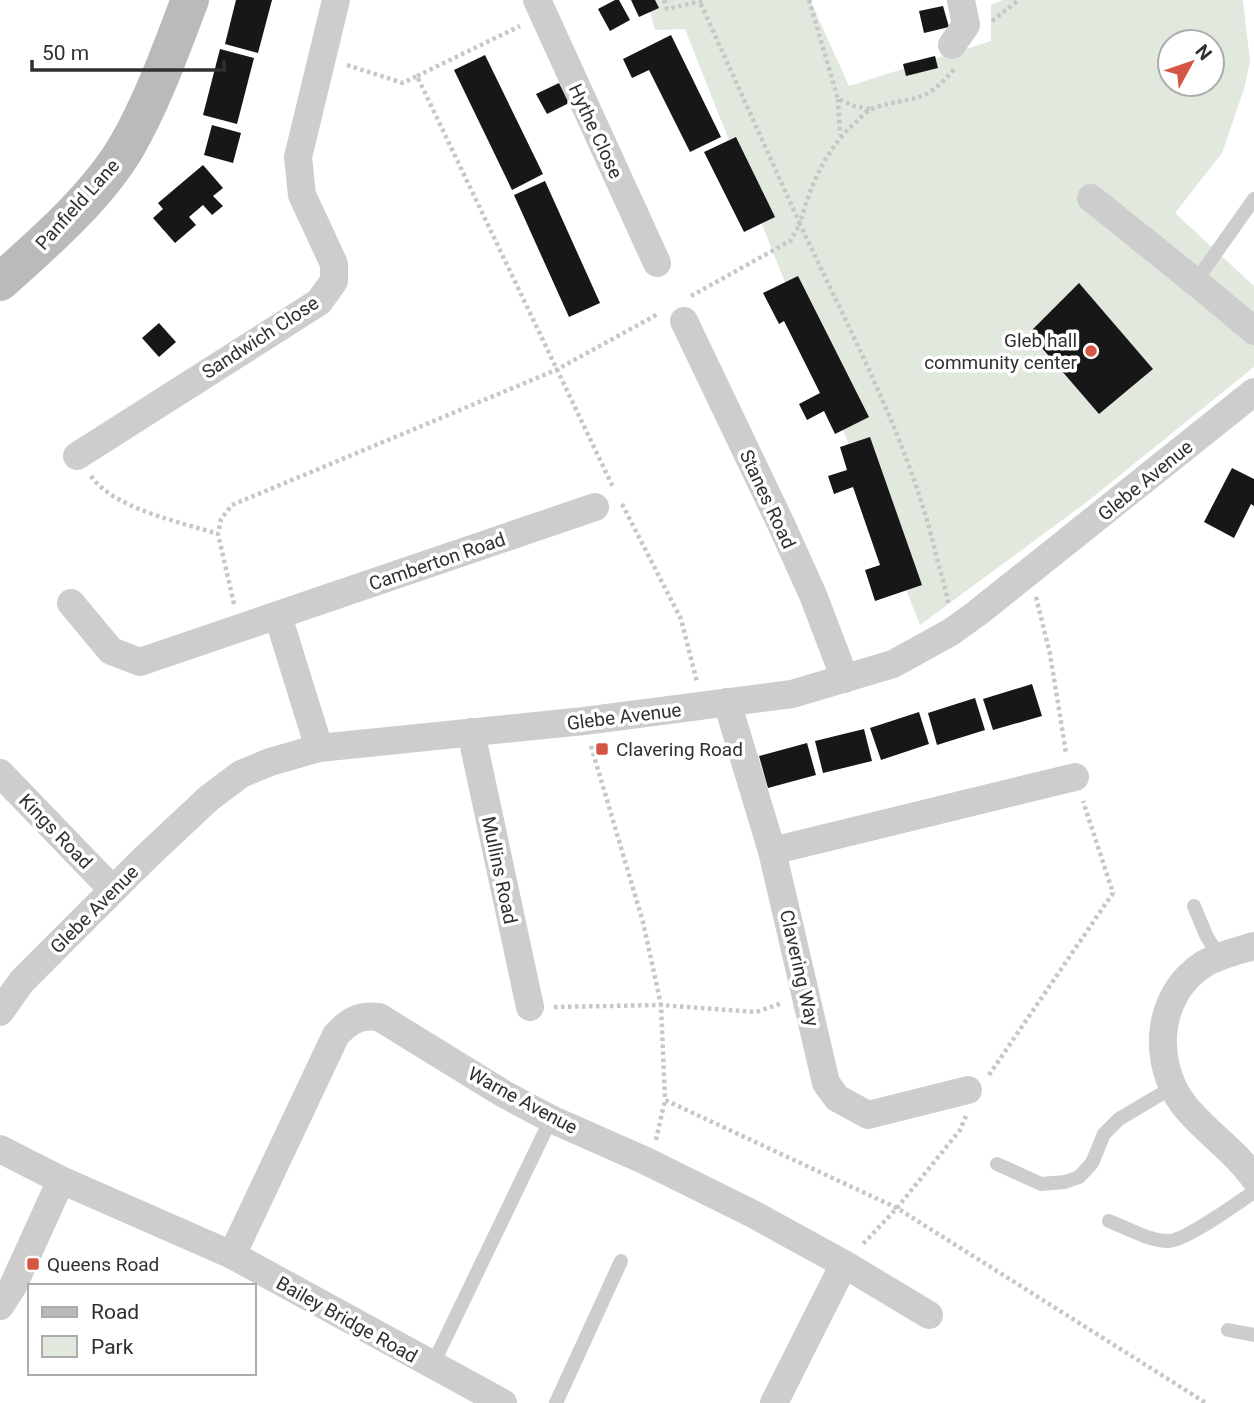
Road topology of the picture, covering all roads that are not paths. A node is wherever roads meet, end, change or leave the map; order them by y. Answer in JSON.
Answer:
{"nodes":[{"id":1,"x":190,"y":0,"type":"edge"},
{"id":2,"x":336,"y":0,"type":"edge"},
{"id":3,"x":540,"y":8,"type":"edge"},
{"id":4,"x":1091,"y":198,"type":"dead end"},
{"id":5,"x":1254,"y":199,"type":"edge"},
{"id":6,"x":657,"y":262,"type":"dead end"},
{"id":7,"x":1196,"y":281,"type":"junction"},
{"id":8,"x":0,"y":282,"type":"edge"},
{"id":9,"x":680,"y":313,"type":"road end"},
{"id":10,"x":1254,"y":331,"type":"edge"},
{"id":11,"x":1254,"y":392,"type":"edge"},
{"id":12,"x":77,"y":456,"type":"road end"},
{"id":13,"x":610,"y":499,"type":"road end"},
{"id":14,"x":71,"y":603,"type":"dead end"},
{"id":15,"x":278,"y":616,"type":"junction"},
{"id":16,"x":845,"y":679,"type":"junction"},
{"id":17,"x":715,"y":705,"type":"junction"},
{"id":18,"x":471,"y":732,"type":"junction"},
{"id":19,"x":319,"y":748,"type":"junction"},
{"id":20,"x":0,"y":773,"type":"edge"},
{"id":21,"x":1074,"y":777,"type":"road end"},
{"id":22,"x":772,"y":851,"type":"junction"},
{"id":23,"x":112,"y":890,"type":"junction"},
{"id":24,"x":1194,"y":906,"type":"dead end"},
{"id":25,"x":1254,"y":946,"type":"edge"},
{"id":26,"x":1219,"y":957,"type":"junction"},
{"id":27,"x":530,"y":1007,"type":"road end"},
{"id":28,"x":0,"y":1012,"type":"edge"},
{"id":29,"x":1173,"y":1087,"type":"junction"},
{"id":30,"x":974,"y":1093,"type":"road end"},
{"id":31,"x":551,"y":1119,"type":"junction"},
{"id":32,"x":0,"y":1149,"type":"edge"},
{"id":33,"x":997,"y":1164,"type":"dead end"},
{"id":34,"x":1254,"y":1178,"type":"edge"},
{"id":35,"x":61,"y":1180,"type":"junction"},
{"id":36,"x":1254,"y":1192,"type":"edge"},
{"id":37,"x":1109,"y":1221,"type":"dead end"},
{"id":38,"x":232,"y":1255,"type":"junction"},
{"id":39,"x":621,"y":1261,"type":"dead end"},
{"id":40,"x":844,"y":1264,"type":"junction"},
{"id":41,"x":0,"y":1306,"type":"edge"},
{"id":42,"x":929,"y":1315,"type":"dead end"},
{"id":43,"x":1228,"y":1330,"type":"dead end"},
{"id":44,"x":1254,"y":1335,"type":"edge"},
{"id":45,"x":432,"y":1366,"type":"junction"},
{"id":46,"x":503,"y":1403,"type":"edge"},
{"id":47,"x":555,"y":1403,"type":"edge"},
{"id":48,"x":774,"y":1403,"type":"edge"}],
"edges":[{"from":1,"to":8,"type":"street","name":"Panfield Lane"},
{"from":2,"to":12,"type":"street","name":"Sandwich Close"},
{"from":3,"to":6,"type":"street","name":"Hythe Close"},
{"from":4,"to":7,"type":"street"},
{"from":5,"to":7,"type":"lane"},
{"from":7,"to":10,"type":"street"},
{"from":9,"to":16,"type":"street","name":"Stanes Road"},
{"from":11,"to":16,"type":"street","name":"Glebe Avenue"},
{"from":13,"to":15,"type":"street","name":"Camberton Road"},
{"from":14,"to":15,"type":"street","name":"Camberton Road"},
{"from":15,"to":19,"type":"street"},
{"from":16,"to":17,"type":"street","name":"Glebe Avenue"},
{"from":17,"to":18,"type":"street","name":"Glebe Avenue"},
{"from":17,"to":22,"type":"street","name":"Clavering Way"},
{"from":18,"to":19,"type":"street","name":"Glebe Avenue"},
{"from":18,"to":27,"type":"street","name":"Mullins Road"},
{"from":19,"to":23,"type":"street","name":"Glebe Avenue"},
{"from":20,"to":23,"type":"street","name":"Kings Road"},
{"from":21,"to":22,"type":"street"},
{"from":22,"to":30,"type":"street","name":"Clavering Way"},
{"from":23,"to":28,"type":"street","name":"Glebe Avenue"},
{"from":24,"to":26,"type":"lane"},
{"from":25,"to":26,"type":"street"},
{"from":26,"to":29,"type":"street"},
{"from":29,"to":33,"type":"lane"},
{"from":29,"to":34,"type":"street"},
{"from":31,"to":38,"type":"street","name":"Warne Avenue"},
{"from":31,"to":40,"type":"street","name":"Warne Avenue"},
{"from":31,"to":45,"type":"lane"},
{"from":32,"to":35,"type":"street","name":"Bailey Bridge Road"},
{"from":35,"to":38,"type":"street","name":"Bailey Bridge Road"},
{"from":35,"to":41,"type":"street"},
{"from":36,"to":37,"type":"lane"},
{"from":38,"to":45,"type":"street","name":"Bailey Bridge Road"},
{"from":39,"to":47,"type":"lane"},
{"from":40,"to":42,"type":"street","name":"Warne Avenue"},
{"from":40,"to":48,"type":"street"},
{"from":43,"to":44,"type":"lane"},
{"from":45,"to":46,"type":"street","name":"Bailey Bridge Road"}]}
